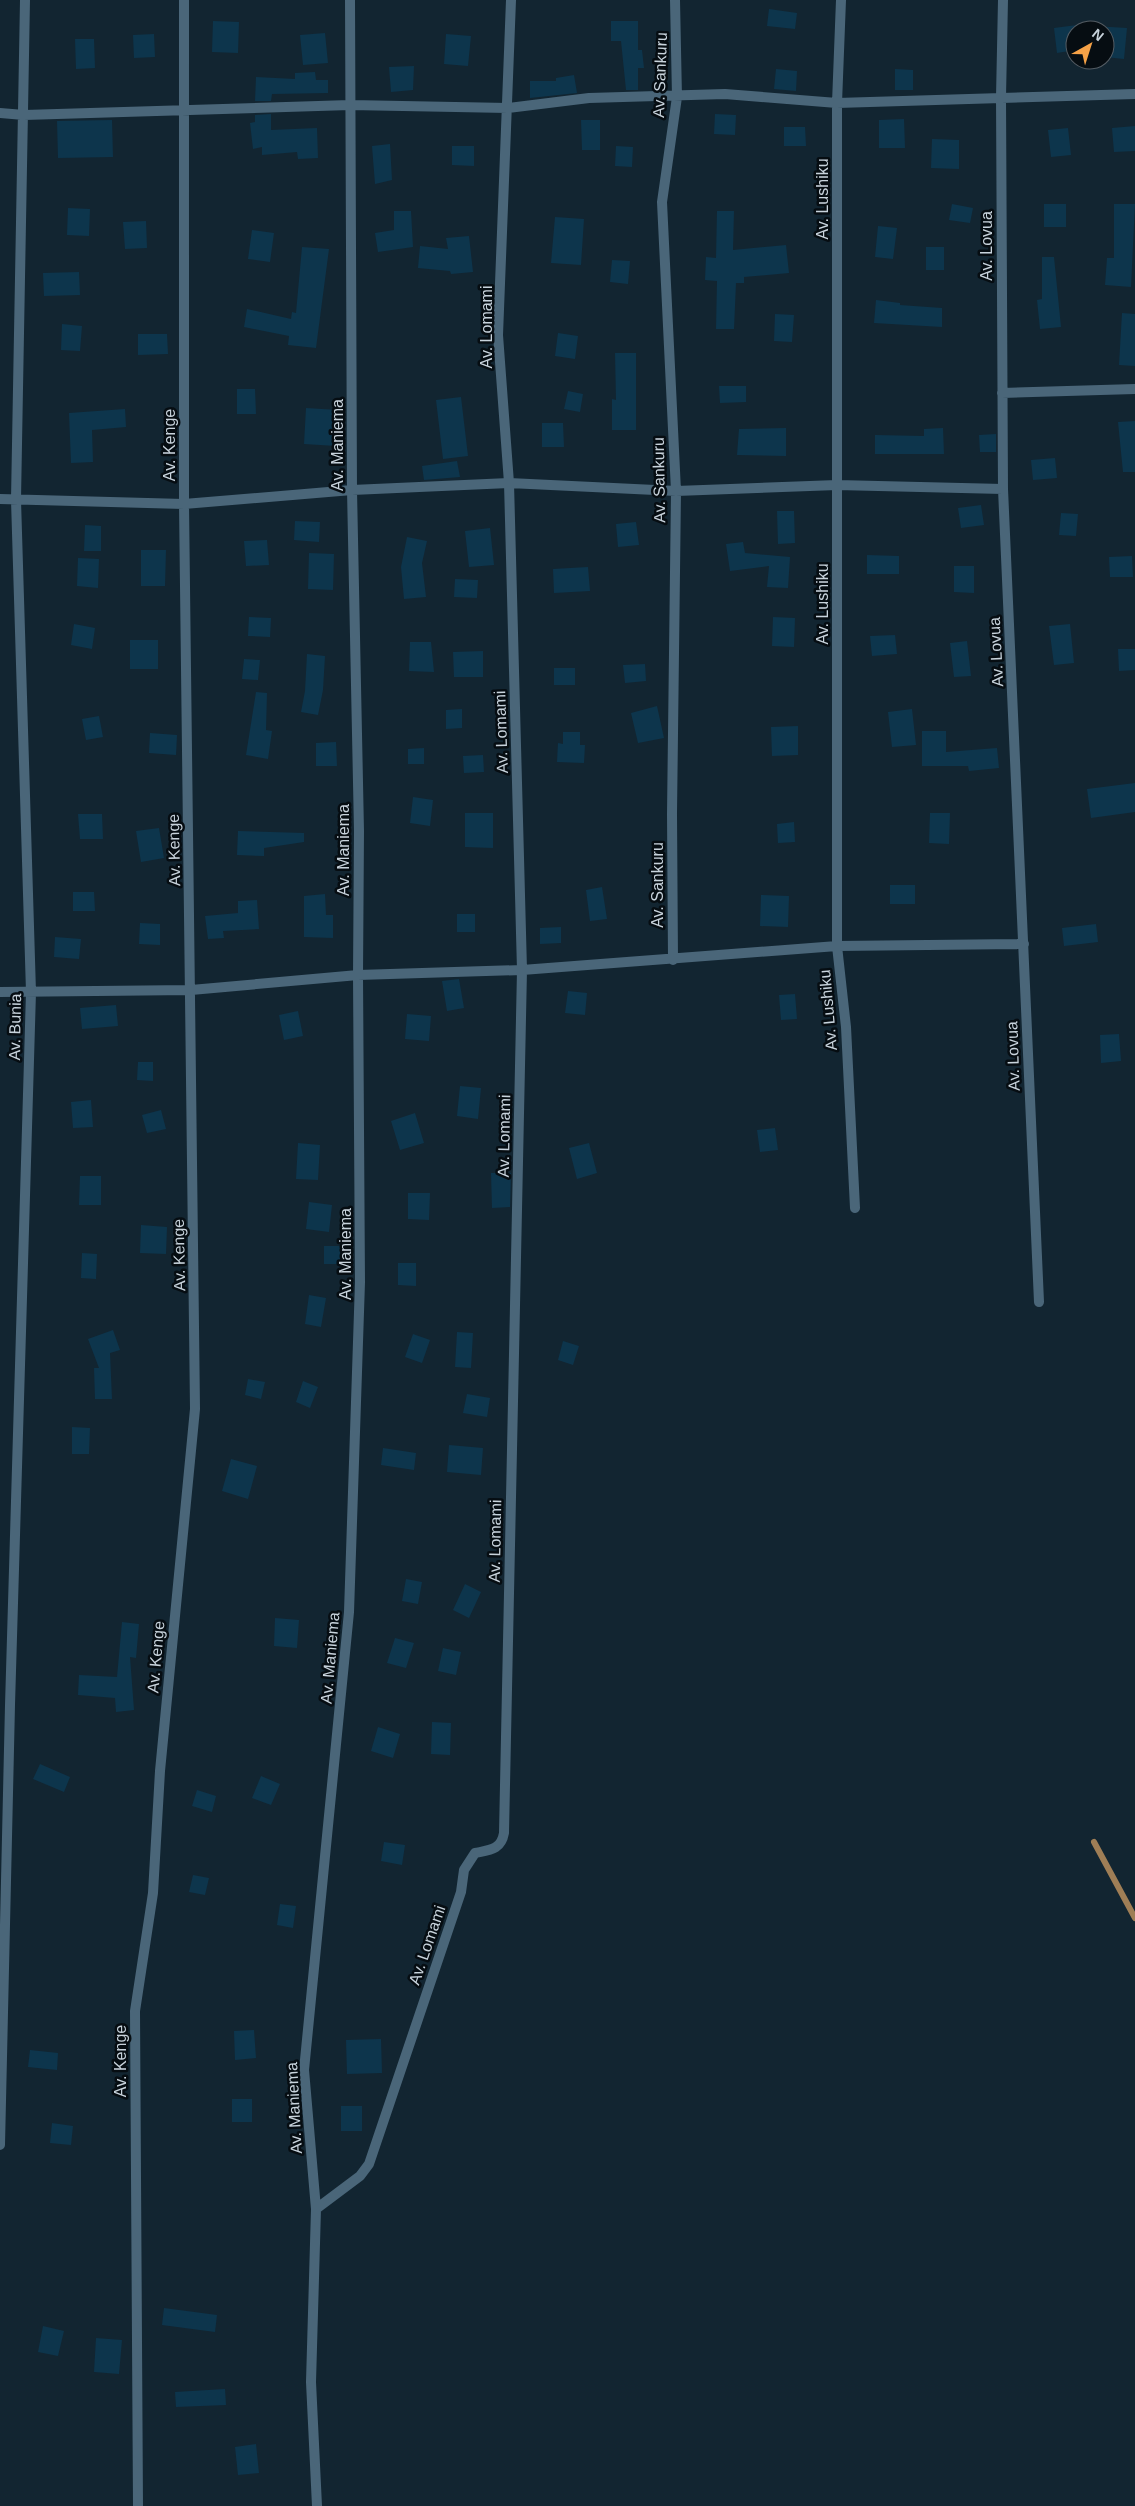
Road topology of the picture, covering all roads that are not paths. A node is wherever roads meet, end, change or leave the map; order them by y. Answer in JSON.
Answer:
{"nodes":[{"id":1,"x":25,"y":0,"type":"edge"},
{"id":2,"x":184,"y":0,"type":"edge"},
{"id":3,"x":350,"y":0,"type":"edge"},
{"id":4,"x":510,"y":0,"type":"edge"},
{"id":5,"x":675,"y":0,"type":"edge"},
{"id":6,"x":841,"y":0,"type":"edge"},
{"id":7,"x":1002,"y":0,"type":"edge"},
{"id":8,"x":1135,"y":94,"type":"edge"},
{"id":9,"x":678,"y":97,"type":"junction"},
{"id":10,"x":1001,"y":97,"type":"junction"},
{"id":11,"x":837,"y":103,"type":"junction"},
{"id":12,"x":350,"y":105,"type":"junction"},
{"id":13,"x":508,"y":108,"type":"junction"},
{"id":14,"x":184,"y":110,"type":"junction"},
{"id":15,"x":0,"y":113,"type":"edge"},
{"id":16,"x":24,"y":115,"type":"junction"},
{"id":17,"x":1135,"y":389,"type":"edge"},
{"id":18,"x":1002,"y":393,"type":"junction"},
{"id":19,"x":509,"y":483,"type":"junction"},
{"id":20,"x":837,"y":485,"type":"junction"},
{"id":21,"x":1003,"y":489,"type":"junction"},
{"id":22,"x":352,"y":490,"type":"junction"},
{"id":23,"x":676,"y":491,"type":"junction"},
{"id":24,"x":0,"y":499,"type":"edge"},
{"id":25,"x":16,"y":500,"type":"junction"},
{"id":26,"x":184,"y":504,"type":"junction"},
{"id":27,"x":1024,"y":944,"type":"junction"},
{"id":28,"x":837,"y":946,"type":"junction"},
{"id":29,"x":673,"y":960,"type":"junction"},
{"id":30,"x":522,"y":970,"type":"junction"},
{"id":31,"x":358,"y":975,"type":"junction"},
{"id":32,"x":191,"y":990,"type":"junction"},
{"id":33,"x":0,"y":992,"type":"edge"},
{"id":34,"x":31,"y":992,"type":"junction"},
{"id":35,"x":855,"y":1208,"type":"dead end"},
{"id":36,"x":1038,"y":1302,"type":"dead end"},
{"id":37,"x":5,"y":1705,"type":"edge"},
{"id":38,"x":0,"y":2145,"type":"edge"},
{"id":39,"x":316,"y":2209,"type":"junction"},
{"id":40,"x":138,"y":2506,"type":"edge"},
{"id":41,"x":317,"y":2506,"type":"edge"}],
"edges":[{"from":1,"to":16,"type":"street","name":"Av. Bunia"},
{"from":2,"to":14,"type":"street","name":"Av. Kenge"},
{"from":3,"to":12,"type":"street","name":"Av. Maniema"},
{"from":4,"to":13,"type":"street","name":"Av. Lomami"},
{"from":5,"to":9,"type":"street","name":"Av. Sankuru"},
{"from":6,"to":11,"type":"street","name":"Av. Lushiku"},
{"from":7,"to":10,"type":"street","name":"Av. Lovua"},
{"from":8,"to":10,"type":"street"},
{"from":9,"to":11,"type":"street"},
{"from":9,"to":13,"type":"street"},
{"from":9,"to":23,"type":"street","name":"Av. Sankuru"},
{"from":10,"to":11,"type":"street"},
{"from":10,"to":18,"type":"street","name":"Av. Lovua"},
{"from":11,"to":20,"type":"street","name":"Av. Lushiku"},
{"from":12,"to":13,"type":"street"},
{"from":12,"to":14,"type":"street"},
{"from":12,"to":22,"type":"street","name":"Av. Maniema"},
{"from":13,"to":19,"type":"street","name":"Av. Lomami"},
{"from":14,"to":16,"type":"street"},
{"from":14,"to":26,"type":"street","name":"Av. Kenge"},
{"from":15,"to":16,"type":"street"},
{"from":16,"to":25,"type":"street","name":"Av. Bunia"},
{"from":17,"to":18,"type":"street"},
{"from":18,"to":21,"type":"street","name":"Av. Lovua"},
{"from":19,"to":22,"type":"street"},
{"from":19,"to":23,"type":"street"},
{"from":19,"to":30,"type":"street","name":"Av. Lomami"},
{"from":20,"to":21,"type":"street"},
{"from":20,"to":23,"type":"street"},
{"from":20,"to":28,"type":"street","name":"Av. Lushiku"},
{"from":21,"to":27,"type":"street","name":"Av. Lovua"},
{"from":22,"to":26,"type":"street"},
{"from":22,"to":31,"type":"street","name":"Av. Maniema"},
{"from":23,"to":29,"type":"street","name":"Av. Sankuru"},
{"from":24,"to":25,"type":"street"},
{"from":25,"to":26,"type":"street"},
{"from":25,"to":34,"type":"street","name":"Av. Bunia"},
{"from":26,"to":32,"type":"street","name":"Av. Kenge"},
{"from":27,"to":28,"type":"street"},
{"from":27,"to":36,"type":"street","name":"Av. Lovua"},
{"from":28,"to":29,"type":"street"},
{"from":28,"to":35,"type":"street","name":"Av. Lushiku"},
{"from":29,"to":30,"type":"street"},
{"from":30,"to":31,"type":"street"},
{"from":30,"to":39,"type":"street","name":"Av. Lomami"},
{"from":31,"to":32,"type":"street"},
{"from":31,"to":39,"type":"street","name":"Av. Maniema"},
{"from":32,"to":34,"type":"street"},
{"from":32,"to":40,"type":"street","name":"Av. Kenge"},
{"from":33,"to":34,"type":"street"},
{"from":34,"to":37,"type":"street","name":"Av. Bunia"},
{"from":37,"to":38,"type":"street","name":"Av. Bunia"},
{"from":39,"to":41,"type":"street","name":"Av. Maniema"}]}
